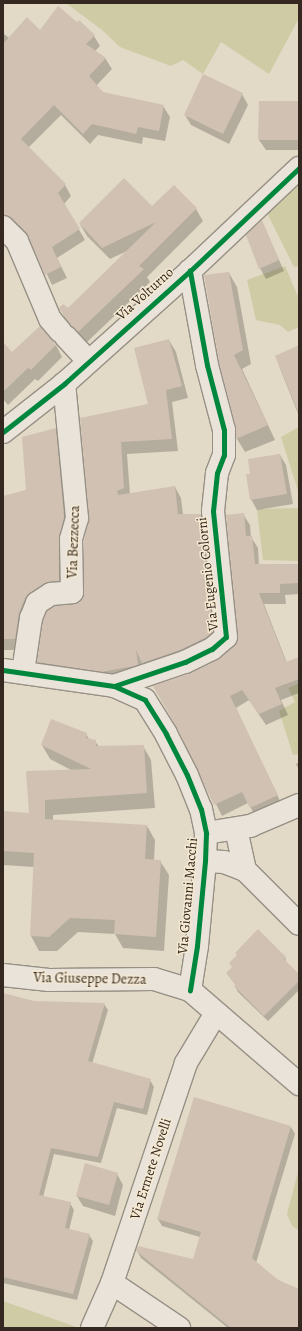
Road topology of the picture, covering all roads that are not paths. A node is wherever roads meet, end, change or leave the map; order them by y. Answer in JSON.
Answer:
{"nodes":[{"id":1,"x":299,"y":168,"type":"edge"},
{"id":2,"x":3,"y":227,"type":"edge"},
{"id":3,"x":190,"y":271,"type":"junction"},
{"id":4,"x":88,"y":361,"type":"junction"},
{"id":5,"x":64,"y":384,"type":"junction"},
{"id":6,"x":3,"y":432,"type":"edge"},
{"id":7,"x":13,"y":671,"type":"edge"},
{"id":8,"x":114,"y":686,"type":"junction"},
{"id":9,"x":299,"y":806,"type":"edge"},
{"id":10,"x":236,"y":829,"type":"junction"},
{"id":11,"x":206,"y":833,"type":"junction"},
{"id":12,"x":205,"y":861,"type":"junction"},
{"id":13,"x":245,"y":870,"type":"junction"},
{"id":14,"x":299,"y":924,"type":"edge"},
{"id":15,"x":3,"y":975,"type":"edge"},
{"id":16,"x":190,"y":990,"type":"junction"},
{"id":17,"x":216,"y":1013,"type":"junction"},
{"id":18,"x":299,"y":1084,"type":"edge"},
{"id":19,"x":112,"y":1283,"type":"junction"},
{"id":20,"x":92,"y":1328,"type":"edge"},
{"id":21,"x":179,"y":1328,"type":"edge"}],
"edges":[{"from":1,"to":3,"type":"street","name":"Via Volturno"},
{"from":2,"to":4,"type":"street"},
{"from":3,"to":4,"type":"street","name":"Via Volturno"},
{"from":3,"to":8,"type":"street","name":"Via Eugenio Colorni"},
{"from":4,"to":5,"type":"street","name":"Via Volturno"},
{"from":5,"to":6,"type":"street","name":"Via Volturno"},
{"from":5,"to":7,"type":"street","name":"Via Bezzecca"},
{"from":7,"to":8,"type":"street","name":"Via Giovanni Macchi"},
{"from":8,"to":11,"type":"street","name":"Via Giovanni Macchi"},
{"from":9,"to":10,"type":"street"},
{"from":10,"to":11,"type":"street"},
{"from":10,"to":13,"type":"street"},
{"from":11,"to":12,"type":"street","name":"Via Giovanni Macchi"},
{"from":12,"to":13,"type":"street"},
{"from":12,"to":16,"type":"street","name":"Via Giovanni Macchi"},
{"from":13,"to":14,"type":"street"},
{"from":15,"to":16,"type":"street","name":"Via Giuseppe Dezza"},
{"from":16,"to":17,"type":"street","name":"Via Giuseppe Dezza"},
{"from":17,"to":18,"type":"street"},
{"from":17,"to":19,"type":"street","name":"Via Ermete Novelli"},
{"from":19,"to":20,"type":"street","name":"Via Ermete Novelli"},
{"from":19,"to":21,"type":"street"}]}
